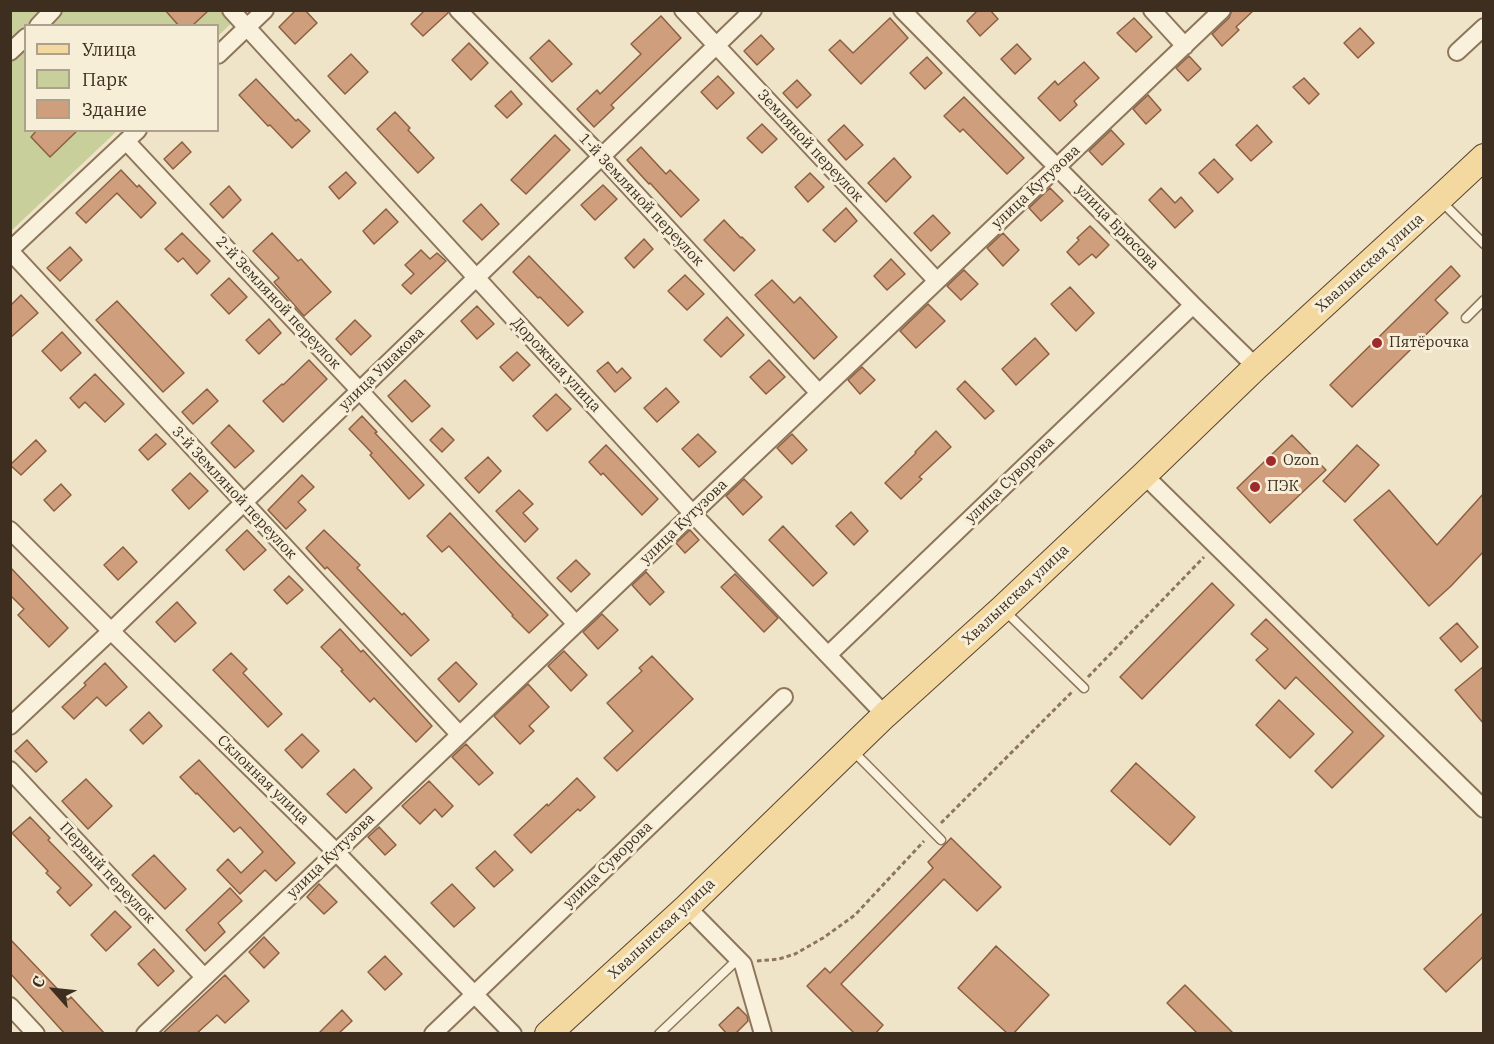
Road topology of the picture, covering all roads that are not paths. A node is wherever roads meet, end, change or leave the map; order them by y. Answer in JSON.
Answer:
{"nodes":[{"id":1,"x":53,"y":10,"type":"edge"},
{"id":2,"x":231,"y":10,"type":"edge"},
{"id":3,"x":265,"y":10,"type":"edge"},
{"id":4,"x":458,"y":10,"type":"edge"},
{"id":5,"x":683,"y":10,"type":"edge"},
{"id":6,"x":753,"y":10,"type":"edge"},
{"id":7,"x":902,"y":10,"type":"edge"},
{"id":8,"x":1152,"y":10,"type":"edge"},
{"id":9,"x":1222,"y":10,"type":"edge"},
{"id":10,"x":40,"y":24,"type":"edge"},
{"id":11,"x":247,"y":27,"type":"junction"},
{"id":12,"x":1484,"y":27,"type":"edge"},
{"id":13,"x":24,"y":40,"type":"edge"},
{"id":14,"x":717,"y":45,"type":"junction"},
{"id":15,"x":1185,"y":46,"type":"junction"},
{"id":16,"x":10,"y":52,"type":"edge"},
{"id":17,"x":1457,"y":52,"type":"dead end"},
{"id":18,"x":219,"y":54,"type":"edge"},
{"id":19,"x":132,"y":136,"type":"edge"},
{"id":20,"x":602,"y":157,"type":"junction"},
{"id":21,"x":1484,"y":157,"type":"edge"},
{"id":22,"x":1058,"y":167,"type":"junction"},
{"id":23,"x":1439,"y":200,"type":"junction"},
{"id":24,"x":1484,"y":244,"type":"edge"},
{"id":25,"x":10,"y":251,"type":"edge"},
{"id":26,"x":476,"y":279,"type":"junction"},
{"id":27,"x":937,"y":281,"type":"junction"},
{"id":28,"x":1484,"y":300,"type":"edge"},
{"id":29,"x":1193,"y":305,"type":"junction"},
{"id":30,"x":1466,"y":318,"type":"dead end"},
{"id":31,"x":1256,"y":367,"type":"junction"},
{"id":32,"x":360,"y":390,"type":"junction"},
{"id":33,"x":819,"y":393,"type":"junction"},
{"id":34,"x":1144,"y":475,"type":"junction"},
{"id":35,"x":244,"y":503,"type":"junction"},
{"id":36,"x":692,"y":513,"type":"junction"},
{"id":37,"x":10,"y":530,"type":"edge"},
{"id":38,"x":1002,"y":609,"type":"junction"},
{"id":39,"x":576,"y":624,"type":"junction"},
{"id":40,"x":111,"y":631,"type":"junction"},
{"id":41,"x":828,"y":655,"type":"junction"},
{"id":42,"x":1082,"y":686,"type":"road end"},
{"id":43,"x":784,"y":697,"type":"dead end"},
{"id":44,"x":885,"y":715,"type":"junction"},
{"id":45,"x":10,"y":726,"type":"edge"},
{"id":46,"x":459,"y":734,"type":"junction"},
{"id":47,"x":851,"y":748,"type":"junction"},
{"id":48,"x":10,"y":770,"type":"edge"},
{"id":49,"x":1484,"y":809,"type":"edge"},
{"id":50,"x":941,"y":840,"type":"dead end"},
{"id":51,"x":336,"y":852,"type":"junction"},
{"id":52,"x":687,"y":907,"type":"junction"},
{"id":53,"x":741,"y":961,"type":"junction"},
{"id":54,"x":204,"y":977,"type":"junction"},
{"id":55,"x":474,"y":994,"type":"junction"},
{"id":56,"x":10,"y":1006,"type":"edge"},
{"id":57,"x":36,"y":1034,"type":"edge"},
{"id":58,"x":146,"y":1034,"type":"edge"},
{"id":59,"x":433,"y":1034,"type":"edge"},
{"id":60,"x":513,"y":1034,"type":"edge"},
{"id":61,"x":548,"y":1034,"type":"edge"},
{"id":62,"x":659,"y":1034,"type":"edge"},
{"id":63,"x":763,"y":1034,"type":"edge"}],
"edges":[{"from":1,"to":10,"type":"street"},
{"from":2,"to":11,"type":"street","name":"Дорожная улица"},
{"from":3,"to":11,"type":"street"},
{"from":4,"to":20,"type":"street","name":"1-й Земляной переулок"},
{"from":5,"to":14,"type":"street","name":"Земляной переулок"},
{"from":6,"to":14,"type":"street","name":"улица Ушакова"},
{"from":7,"to":22,"type":"street","name":"улица Брюсова"},
{"from":8,"to":15,"type":"street"},
{"from":9,"to":15,"type":"street","name":"улица Кутузова"},
{"from":11,"to":18,"type":"street"},
{"from":11,"to":26,"type":"street","name":"Дорожная улица"},
{"from":12,"to":17,"type":"street"},
{"from":13,"to":16,"type":"street"},
{"from":14,"to":20,"type":"street","name":"улица Ушакова"},
{"from":14,"to":27,"type":"street","name":"Земляной переулок"},
{"from":15,"to":22,"type":"street","name":"улица Кутузова"},
{"from":19,"to":25,"type":"street"},
{"from":19,"to":32,"type":"street","name":"2-й Земляной переулок"},
{"from":20,"to":26,"type":"street","name":"улица Ушакова"},
{"from":20,"to":33,"type":"street","name":"1-й Земляной переулок"},
{"from":21,"to":23,"type":"main road","name":"Хвалынская улица"},
{"from":22,"to":27,"type":"street","name":"улица Кутузова"},
{"from":22,"to":29,"type":"street","name":"улица Брюсова"},
{"from":23,"to":24,"type":"lane"},
{"from":23,"to":31,"type":"main road","name":"Хвалынская улица"},
{"from":25,"to":35,"type":"street","name":"3-й Земляной переулок"},
{"from":26,"to":32,"type":"street","name":"улица Ушакова"},
{"from":26,"to":36,"type":"street","name":"Дорожная улица"},
{"from":27,"to":33,"type":"street","name":"улица Кутузова"},
{"from":28,"to":30,"type":"lane"},
{"from":29,"to":31,"type":"street","name":"улица Брюсова"},
{"from":29,"to":41,"type":"street","name":"улица Суворова"},
{"from":31,"to":34,"type":"main road","name":"Хвалынская улица"},
{"from":32,"to":35,"type":"street","name":"улица Ушакова"},
{"from":32,"to":39,"type":"street","name":"2-й Земляной переулок"},
{"from":33,"to":36,"type":"street","name":"улица Кутузова"},
{"from":34,"to":38,"type":"main road","name":"Хвалынская улица"},
{"from":34,"to":49,"type":"street"},
{"from":35,"to":40,"type":"street","name":"улица Ушакова"},
{"from":35,"to":46,"type":"street","name":"3-й Земляной переулок"},
{"from":36,"to":39,"type":"street","name":"улица Кутузова"},
{"from":36,"to":41,"type":"street","name":"Дорожная улица"},
{"from":37,"to":40,"type":"street","name":"Склонная улица"},
{"from":38,"to":42,"type":"lane"},
{"from":38,"to":44,"type":"main road","name":"Хвалынская улица"},
{"from":39,"to":46,"type":"street","name":"улица Кутузова"},
{"from":40,"to":45,"type":"street","name":"улица Ушакова"},
{"from":40,"to":51,"type":"street","name":"Склонная улица"},
{"from":41,"to":44,"type":"street","name":"Дорожная улица"},
{"from":43,"to":55,"type":"street","name":"улица Суворова"},
{"from":44,"to":47,"type":"main road","name":"Хвалынская улица"},
{"from":46,"to":51,"type":"street","name":"улица Кутузова"},
{"from":47,"to":50,"type":"lane"},
{"from":47,"to":52,"type":"main road","name":"Хвалынская улица"},
{"from":48,"to":54,"type":"street","name":"Первый переулок"},
{"from":51,"to":54,"type":"street","name":"улица Кутузова"},
{"from":51,"to":55,"type":"street","name":"Склонная улица"},
{"from":52,"to":53,"type":"street"},
{"from":52,"to":61,"type":"main road","name":"Хвалынская улица"},
{"from":53,"to":62,"type":"lane"},
{"from":53,"to":63,"type":"street"},
{"from":54,"to":58,"type":"street","name":"улица Кутузова"},
{"from":55,"to":59,"type":"street","name":"улица Суворова"},
{"from":55,"to":60,"type":"street","name":"Склонная улица"},
{"from":56,"to":57,"type":"street"}]}
